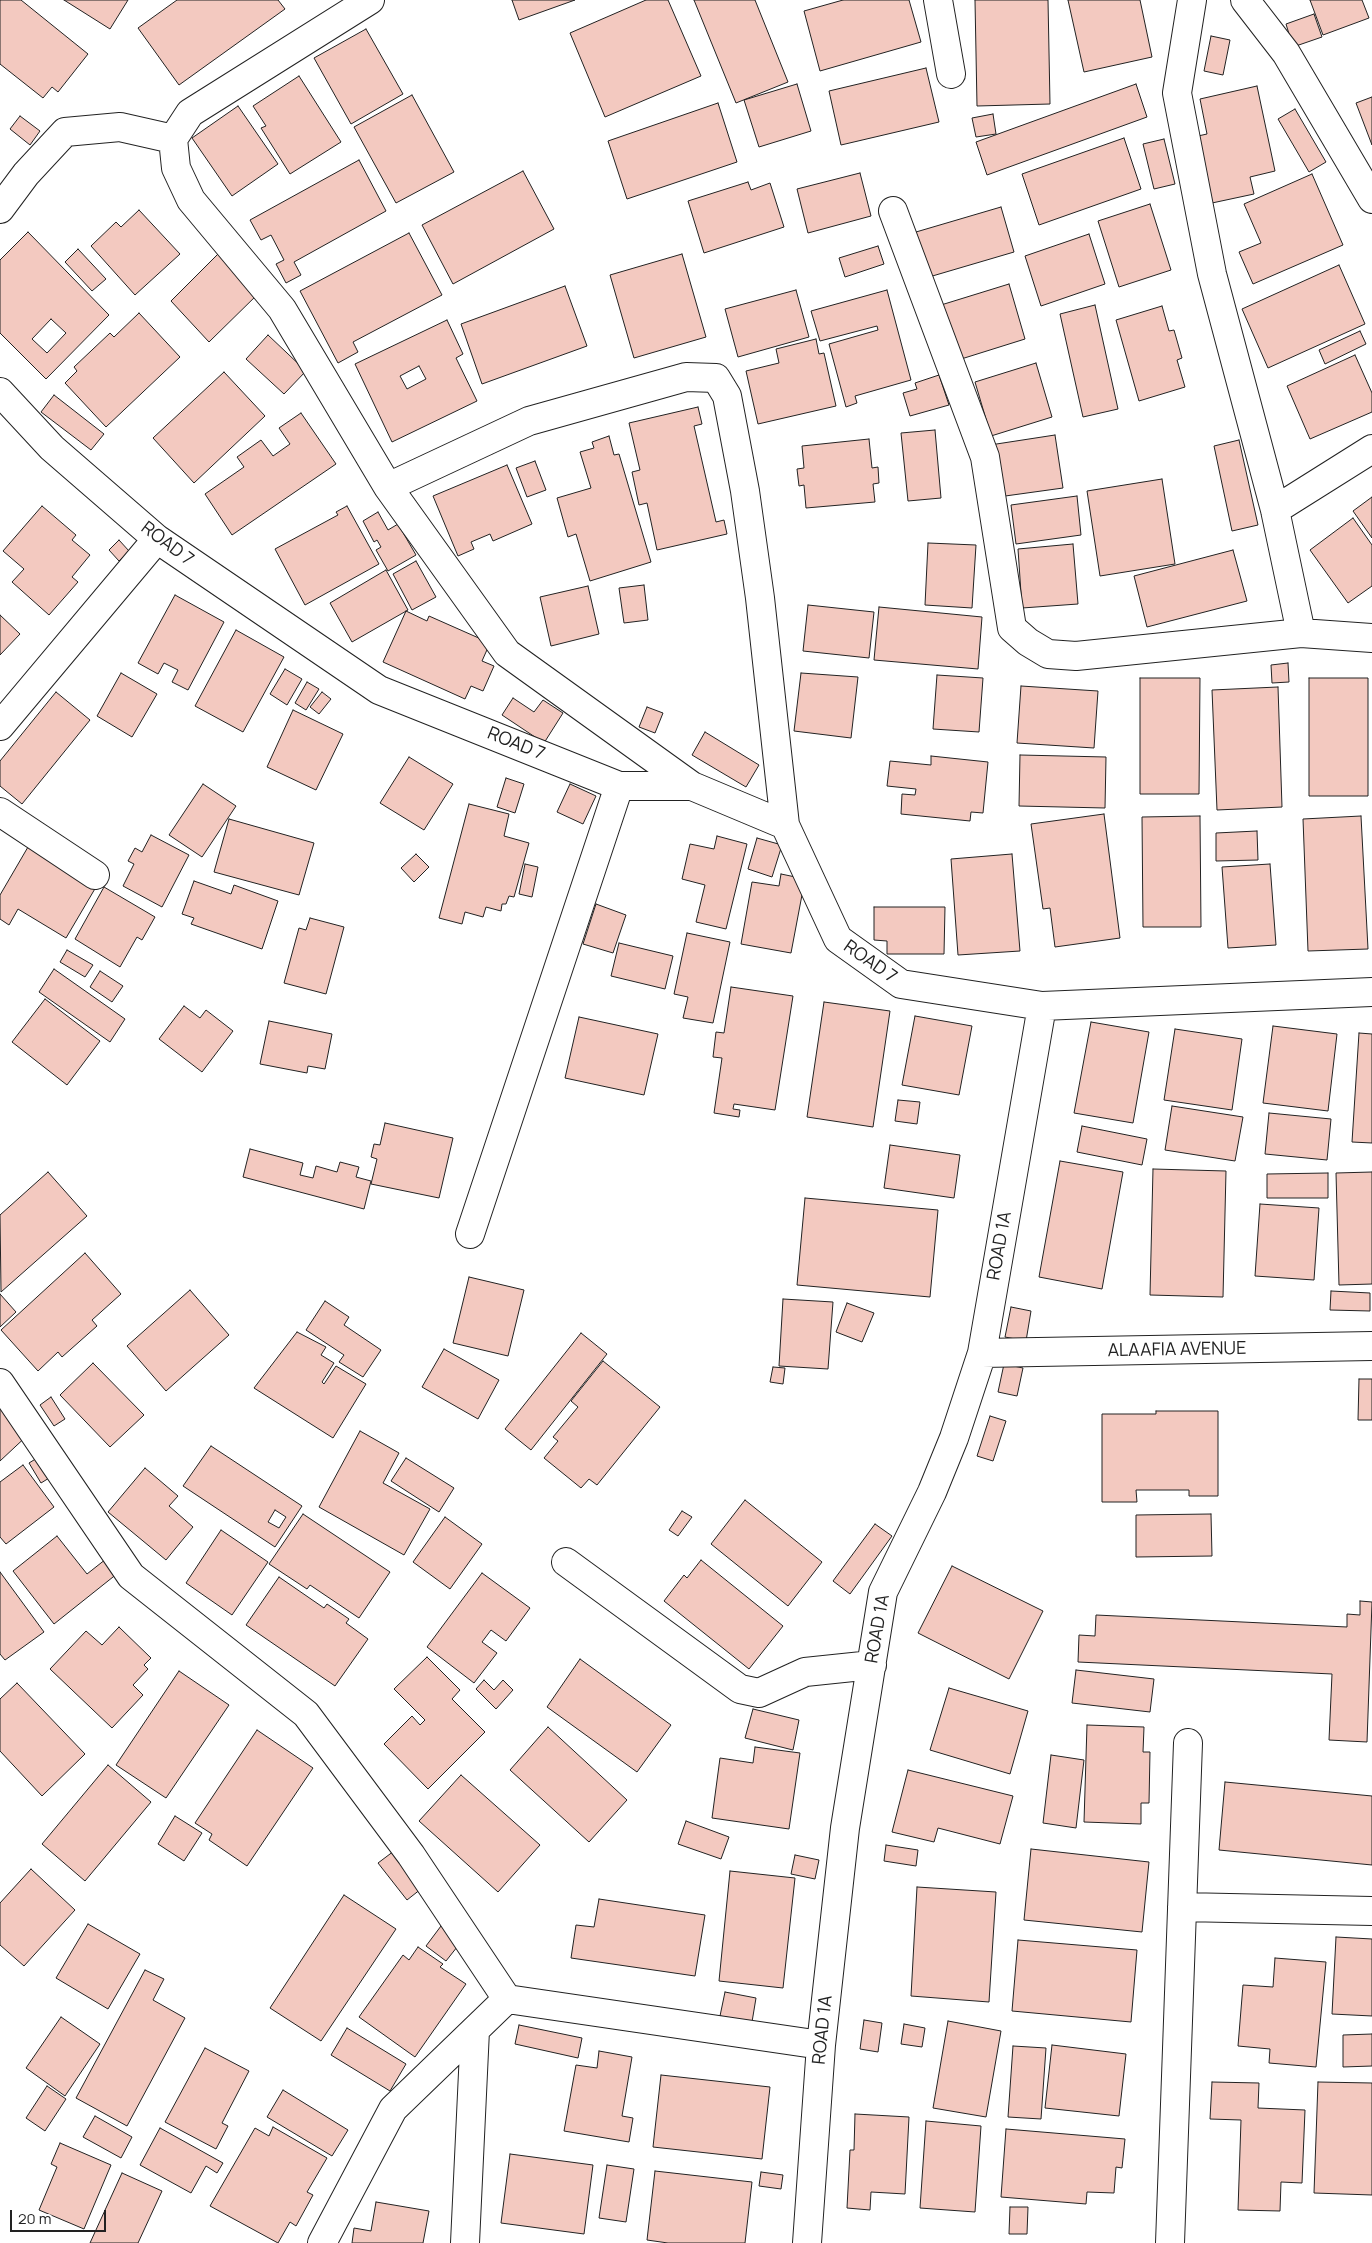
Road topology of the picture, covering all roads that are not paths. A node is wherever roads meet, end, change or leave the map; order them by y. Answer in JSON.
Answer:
{"nodes":[{"id":1,"x":370,"y":0,"type":"edge"},
{"id":2,"x":938,"y":0,"type":"edge"},
{"id":3,"x":1192,"y":0,"type":"edge"},
{"id":4,"x":1245,"y":0,"type":"edge"},
{"id":5,"x":951,"y":74,"type":"dead end"},
{"id":6,"x":173,"y":139,"type":"junction"},
{"id":7,"x":1372,"y":199,"type":"edge"},
{"id":8,"x":0,"y":209,"type":"edge"},
{"id":9,"x":893,"y":210,"type":"dead end"},
{"id":10,"x":0,"y":392,"type":"edge"},
{"id":11,"x":1372,"y":449,"type":"edge"},
{"id":12,"x":388,"y":487,"type":"junction"},
{"id":13,"x":1275,"y":510,"type":"junction"},
{"id":14,"x":157,"y":539,"type":"junction"},
{"id":15,"x":1301,"y":633,"type":"junction"},
{"id":16,"x":1372,"y":638,"type":"edge"},
{"id":17,"x":0,"y":726,"type":"edge"},
{"id":18,"x":619,"y":786,"type":"junction"},
{"id":19,"x":692,"y":786,"type":"junction"},
{"id":20,"x":0,"y":812,"type":"edge"},
{"id":21,"x":785,"y":826,"type":"junction"},
{"id":22,"x":95,"y":875,"type":"dead end"},
{"id":23,"x":1372,"y":992,"type":"edge"},
{"id":24,"x":1042,"y":1006,"type":"junction"},
{"id":25,"x":470,"y":1234,"type":"dead end"},
{"id":26,"x":1372,"y":1346,"type":"edge"},
{"id":27,"x":982,"y":1353,"type":"junction"},
{"id":28,"x":0,"y":1383,"type":"edge"},
{"id":29,"x":566,"y":1562,"type":"dead end"},
{"id":30,"x":872,"y":1665,"type":"junction"},
{"id":31,"x":1188,"y":1743,"type":"dead end"},
{"id":32,"x":1182,"y":1907,"type":"junction"},
{"id":33,"x":1372,"y":1910,"type":"edge"},
{"id":34,"x":508,"y":1999,"type":"junction"},
{"id":35,"x":475,"y":2030,"type":"junction"},
{"id":36,"x":821,"y":2045,"type":"junction"},
{"id":37,"x":322,"y":2243,"type":"edge"},
{"id":38,"x":465,"y":2243,"type":"edge"},
{"id":39,"x":807,"y":2243,"type":"edge"},
{"id":40,"x":1170,"y":2243,"type":"edge"}],
"edges":[{"from":1,"to":6,"type":"street"},
{"from":2,"to":5,"type":"street"},
{"from":3,"to":13,"type":"street"},
{"from":4,"to":7,"type":"street"},
{"from":6,"to":8,"type":"street"},
{"from":6,"to":12,"type":"street"},
{"from":9,"to":15,"type":"street"},
{"from":10,"to":14,"type":"street","name":"ROAD 7"},
{"from":11,"to":13,"type":"street"},
{"from":12,"to":19,"type":"street"},
{"from":12,"to":21,"type":"street"},
{"from":13,"to":15,"type":"street"},
{"from":14,"to":17,"type":"street"},
{"from":14,"to":18,"type":"street","name":"ROAD 7"},
{"from":15,"to":16,"type":"street"},
{"from":18,"to":19,"type":"street","name":"ROAD 7"},
{"from":18,"to":25,"type":"street"},
{"from":19,"to":21,"type":"street","name":"ROAD 7"},
{"from":20,"to":22,"type":"street"},
{"from":21,"to":24,"type":"street","name":"ROAD 7"},
{"from":23,"to":24,"type":"street","name":"ROAD 7"},
{"from":24,"to":27,"type":"street","name":"ROAD 1A"},
{"from":26,"to":27,"type":"street","name":"ALAAFIA AVENUE"},
{"from":27,"to":30,"type":"street","name":"ROAD 1A"},
{"from":28,"to":34,"type":"street"},
{"from":29,"to":30,"type":"street"},
{"from":30,"to":36,"type":"street","name":"ROAD 1A"},
{"from":31,"to":32,"type":"street"},
{"from":32,"to":33,"type":"street"},
{"from":32,"to":40,"type":"street"},
{"from":34,"to":35,"type":"street"},
{"from":34,"to":36,"type":"street"},
{"from":35,"to":37,"type":"street"},
{"from":35,"to":38,"type":"street"},
{"from":36,"to":39,"type":"street","name":"ROAD 1A"}]}
